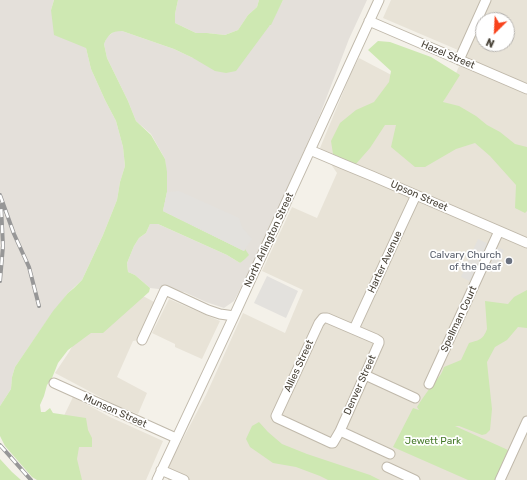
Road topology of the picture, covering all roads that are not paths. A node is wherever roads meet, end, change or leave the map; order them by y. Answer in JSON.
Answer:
{"nodes":[{"id":1,"x":379,"y":0,"type":"edge"},
{"id":2,"x":486,"y":0,"type":"edge"},
{"id":3,"x":369,"y":21,"type":"junction"},
{"id":4,"x":459,"y":60,"type":"junction"},
{"id":5,"x":527,"y":89,"type":"edge"},
{"id":6,"x":310,"y":150,"type":"junction"},
{"id":7,"x":416,"y":195,"type":"junction"},
{"id":8,"x":499,"y":231,"type":"junction"},
{"id":9,"x":527,"y":243,"type":"edge"},
{"id":10,"x":234,"y":316,"type":"junction"},
{"id":11,"x":354,"y":329,"type":"junction"},
{"id":12,"x":142,"y":340,"type":"dead end"},
{"id":13,"x":365,"y":375,"type":"junction"},
{"id":14,"x":54,"y":383,"type":"dead end"},
{"id":15,"x":429,"y":384,"type":"dead end"},
{"id":16,"x":415,"y":398,"type":"dead end"},
{"id":17,"x":527,"y":421,"type":"edge"},
{"id":18,"x":340,"y":431,"type":"junction"},
{"id":19,"x":176,"y":438,"type":"junction"},
{"id":20,"x":333,"y":443,"type":"joint"},
{"id":21,"x":390,"y":454,"type":"dead end"},
{"id":22,"x":388,"y":467,"type":"dead end"},
{"id":23,"x":161,"y":470,"type":"junction"},
{"id":24,"x":157,"y":480,"type":"edge"},
{"id":25,"x":184,"y":480,"type":"edge"},
{"id":26,"x":415,"y":480,"type":"edge"},
{"id":27,"x":500,"y":480,"type":"edge"}],
"edges":[{"from":1,"to":3,"type":"street","name":"North Arlington Street"},
{"from":2,"to":4,"type":"street"},
{"from":3,"to":4,"type":"street","name":"Hazel Street"},
{"from":3,"to":6,"type":"street","name":"North Arlington Street"},
{"from":4,"to":5,"type":"street","name":"Hazel Street"},
{"from":6,"to":7,"type":"street","name":"Upson Street"},
{"from":6,"to":10,"type":"street","name":"North Arlington Street"},
{"from":7,"to":8,"type":"street","name":"Upson Street"},
{"from":7,"to":11,"type":"street","name":"Harter Avenue"},
{"from":8,"to":9,"type":"street","name":"Upson Street"},
{"from":8,"to":15,"type":"street","name":"Spellman Court"},
{"from":10,"to":12,"type":"street"},
{"from":10,"to":19,"type":"street","name":"North Arlington Street"},
{"from":11,"to":13,"type":"street","name":"Denver Street"},
{"from":11,"to":20,"type":"street","name":"Allies Street"},
{"from":13,"to":16,"type":"street"},
{"from":13,"to":18,"type":"street","name":"Denver Street"},
{"from":14,"to":19,"type":"street","name":"Munson Street"},
{"from":17,"to":27,"type":"street"},
{"from":18,"to":20,"type":"street","name":"Denver Street"},
{"from":18,"to":21,"type":"street"},
{"from":19,"to":23,"type":"street","name":"North Arlington Street"},
{"from":22,"to":26,"type":"street"},
{"from":23,"to":24,"type":"street","name":"North Arlington Street"},
{"from":23,"to":25,"type":"street"}]}
